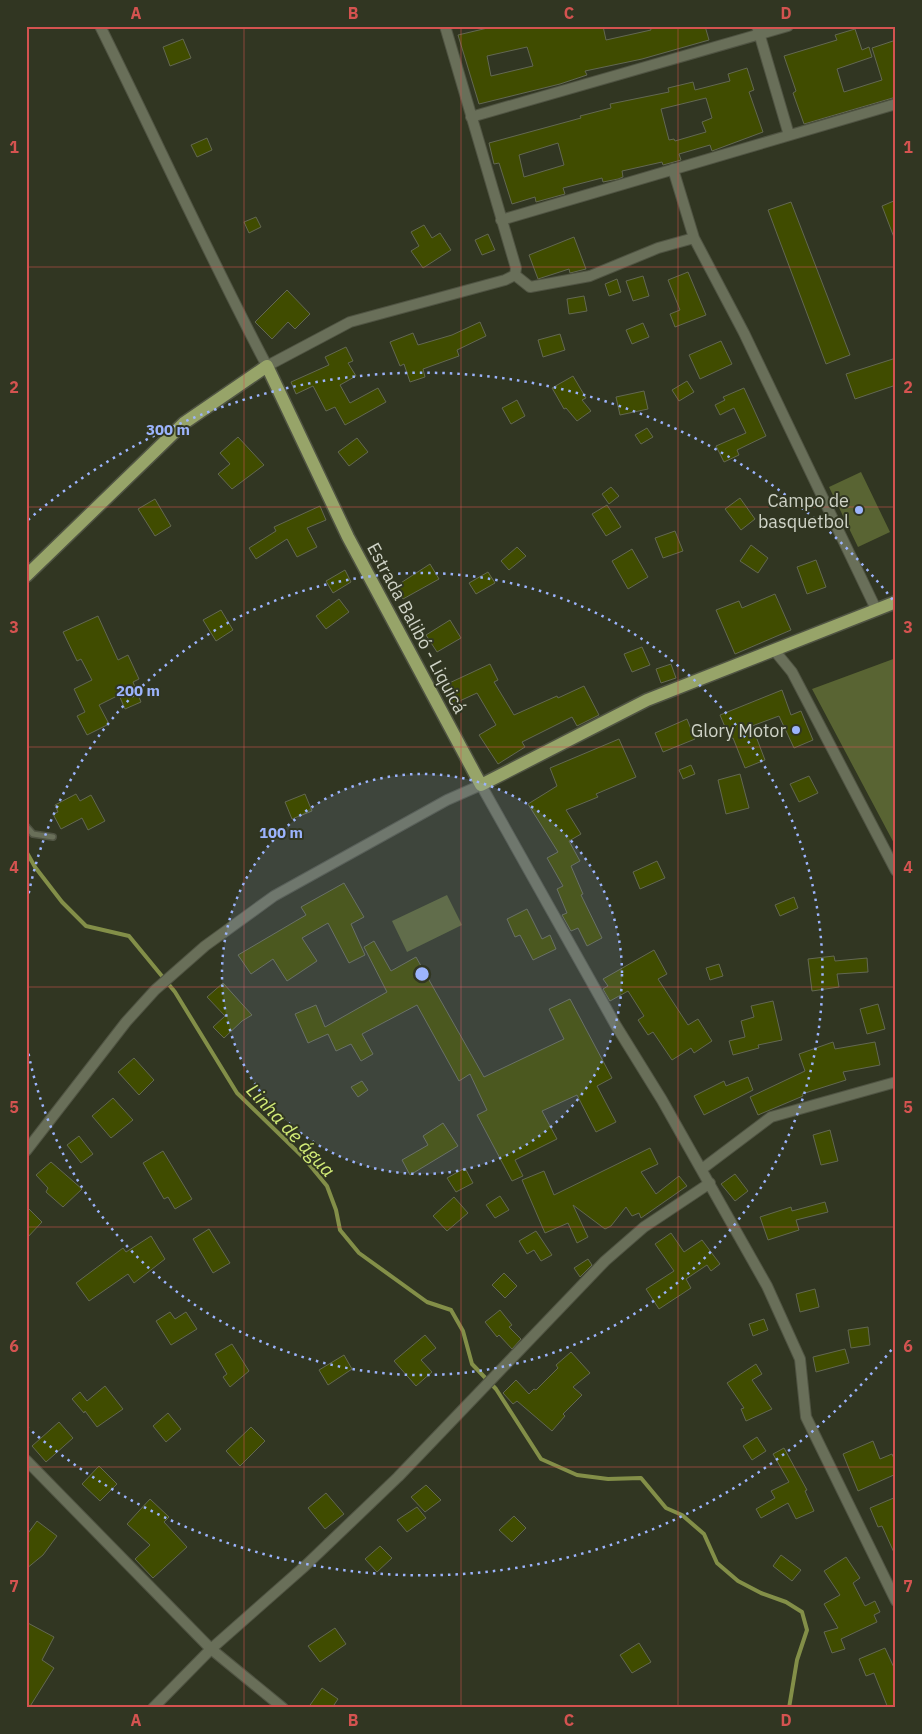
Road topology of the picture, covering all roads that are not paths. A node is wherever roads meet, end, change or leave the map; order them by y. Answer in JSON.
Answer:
{"nodes":[{"id":1,"x":100,"y":26,"type":"edge"},
{"id":2,"x":444,"y":26,"type":"edge"},
{"id":3,"x":788,"y":26,"type":"edge"},
{"id":4,"x":758,"y":30,"type":"edge"},
{"id":5,"x":896,"y":104,"type":"edge"},
{"id":6,"x":471,"y":117,"type":"junction"},
{"id":7,"x":789,"y":135,"type":"junction"},
{"id":8,"x":673,"y":169,"type":"junction"},
{"id":9,"x":502,"y":220,"type":"junction"},
{"id":10,"x":694,"y":238,"type":"junction"},
{"id":11,"x":515,"y":275,"type":"junction"},
{"id":12,"x":267,"y":366,"type":"junction"},
{"id":13,"x":26,"y":576,"type":"edge"},
{"id":14,"x":896,"y":602,"type":"edge"},
{"id":15,"x":876,"y":609,"type":"junction"},
{"id":16,"x":774,"y":650,"type":"junction"},
{"id":17,"x":480,"y":785,"type":"junction"},
{"id":18,"x":26,"y":826,"type":"edge"},
{"id":19,"x":53,"y":837,"type":"dead end"},
{"id":20,"x":896,"y":872,"type":"edge"},
{"id":21,"x":896,"y":1082,"type":"edge"},
{"id":22,"x":26,"y":1152,"type":"edge"},
{"id":23,"x":702,"y":1169,"type":"junction"},
{"id":24,"x":710,"y":1183,"type":"junction"},
{"id":25,"x":26,"y":1460,"type":"edge"},
{"id":26,"x":896,"y":1601,"type":"edge"},
{"id":27,"x":210,"y":1649,"type":"junction"},
{"id":28,"x":153,"y":1708,"type":"edge"},
{"id":29,"x":283,"y":1708,"type":"edge"}],
"edges":[{"from":1,"to":12,"type":"street"},
{"from":2,"to":6,"type":"street"},
{"from":3,"to":4,"type":"street"},
{"from":4,"to":6,"type":"street"},
{"from":4,"to":7,"type":"street"},
{"from":5,"to":7,"type":"street"},
{"from":6,"to":9,"type":"street"},
{"from":7,"to":8,"type":"street"},
{"from":8,"to":9,"type":"street"},
{"from":8,"to":10,"type":"street"},
{"from":9,"to":11,"type":"street"},
{"from":10,"to":11,"type":"street"},
{"from":10,"to":15,"type":"street"},
{"from":11,"to":12,"type":"street"},
{"from":12,"to":13,"type":"main road"},
{"from":12,"to":17,"type":"main road","name":"Estrada Balibó - Liquicá"},
{"from":14,"to":15,"type":"main road"},
{"from":15,"to":16,"type":"main road"},
{"from":16,"to":17,"type":"main road"},
{"from":16,"to":20,"type":"street"},
{"from":17,"to":22,"type":"street"},
{"from":17,"to":23,"type":"street"},
{"from":18,"to":19,"type":"lane"},
{"from":21,"to":23,"type":"street"},
{"from":23,"to":24,"type":"street"},
{"from":24,"to":26,"type":"street"},
{"from":24,"to":27,"type":"street"},
{"from":25,"to":27,"type":"street"},
{"from":27,"to":28,"type":"street"},
{"from":27,"to":29,"type":"street"}]}
